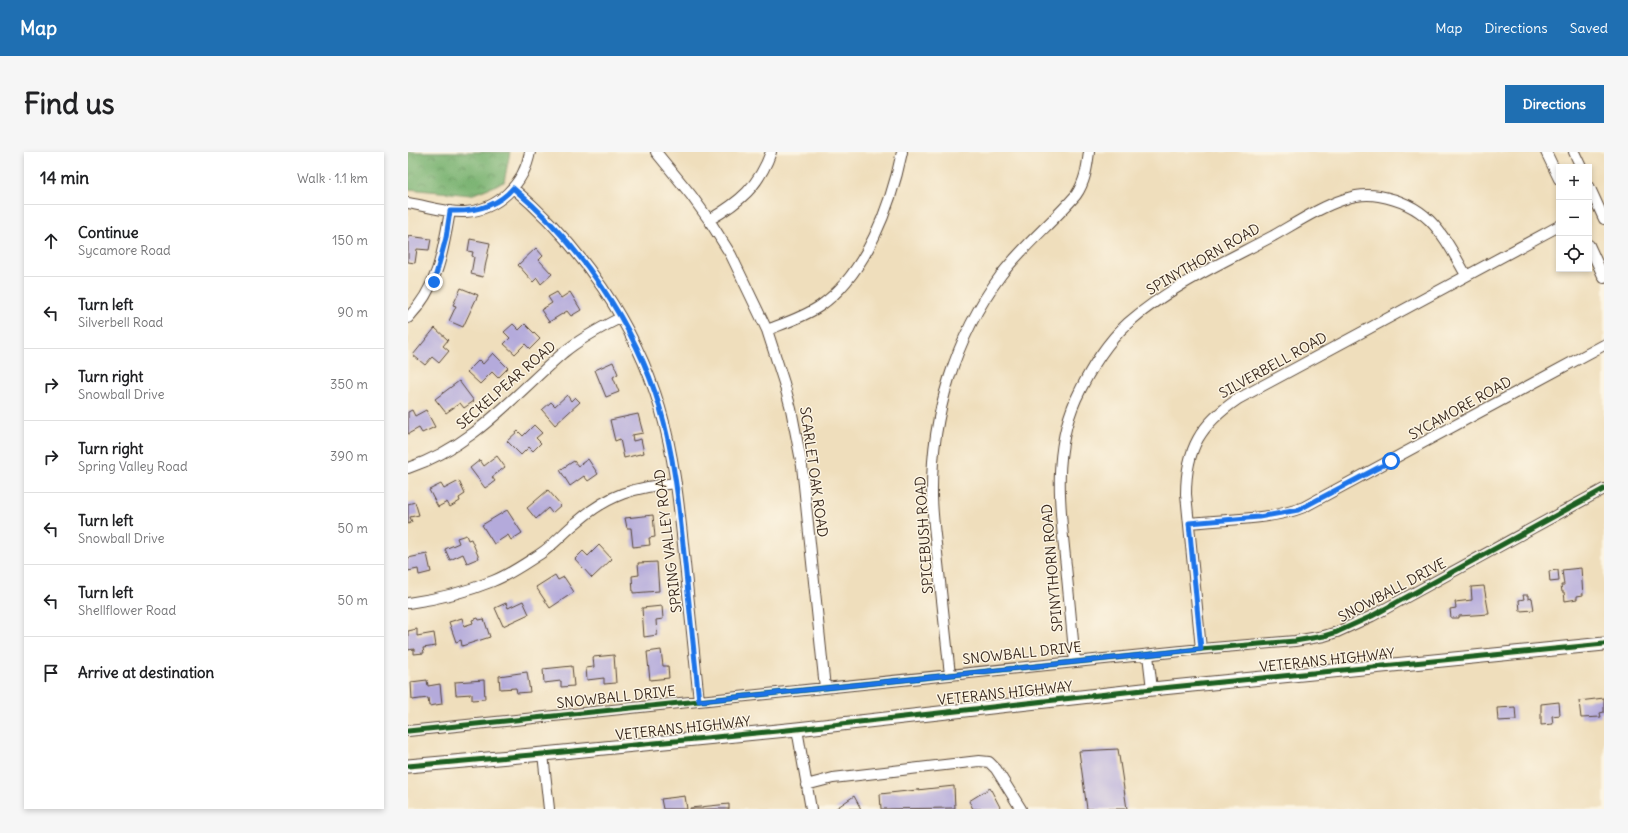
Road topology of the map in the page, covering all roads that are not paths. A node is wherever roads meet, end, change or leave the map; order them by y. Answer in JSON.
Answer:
{"nodes":[{"id":1,"x":530,"y":152,"type":"edge"},
{"id":2,"x":656,"y":152,"type":"edge"},
{"id":3,"x":771,"y":152,"type":"edge"},
{"id":4,"x":902,"y":152,"type":"edge"},
{"id":5,"x":1089,"y":152,"type":"edge"},
{"id":6,"x":1546,"y":152,"type":"edge"},
{"id":7,"x":1574,"y":152,"type":"edge"},
{"id":8,"x":1580,"y":164,"type":"edge"},
{"id":9,"x":1556,"y":174,"type":"edge"},
{"id":10,"x":513,"y":188,"type":"junction"},
{"id":11,"x":1592,"y":193,"type":"edge"},
{"id":12,"x":408,"y":203,"type":"edge"},
{"id":13,"x":450,"y":211,"type":"junction"},
{"id":14,"x":1604,"y":219,"type":"edge"},
{"id":15,"x":709,"y":220,"type":"junction"},
{"id":16,"x":1556,"y":228,"type":"edge"},
{"id":17,"x":1592,"y":252,"type":"edge"},
{"id":18,"x":1466,"y":275,"type":"junction"},
{"id":19,"x":1604,"y":278,"type":"edge"},
{"id":20,"x":408,"y":318,"type":"edge"},
{"id":21,"x":620,"y":318,"type":"junction"},
{"id":22,"x":767,"y":330,"type":"junction"},
{"id":23,"x":1604,"y":345,"type":"edge"},
{"id":24,"x":408,"y":468,"type":"edge"},
{"id":25,"x":676,"y":483,"type":"junction"},
{"id":26,"x":1604,"y":489,"type":"edge"},
{"id":27,"x":1189,"y":523,"type":"junction"},
{"id":28,"x":408,"y":603,"type":"edge"},
{"id":29,"x":1604,"y":644,"type":"edge"},
{"id":30,"x":1201,"y":649,"type":"junction"},
{"id":31,"x":1148,"y":655,"type":"junction"},
{"id":32,"x":1075,"y":662,"type":"junction"},
{"id":33,"x":950,"y":675,"type":"junction"},
{"id":34,"x":825,"y":688,"type":"junction"},
{"id":35,"x":1152,"y":689,"type":"junction"},
{"id":36,"x":699,"y":701,"type":"junction"},
{"id":37,"x":797,"y":728,"type":"junction"},
{"id":38,"x":408,"y":731,"type":"edge"},
{"id":39,"x":543,"y":754,"type":"junction"},
{"id":40,"x":408,"y":766,"type":"edge"},
{"id":41,"x":806,"y":785,"type":"junction"},
{"id":42,"x":549,"y":809,"type":"edge"},
{"id":43,"x":811,"y":809,"type":"edge"},
{"id":44,"x":1021,"y":809,"type":"edge"}],
"edges":[{"from":1,"to":10,"type":"street"},
{"from":2,"to":15,"type":"street","name":"SCARLET OAK ROAD"},
{"from":3,"to":15,"type":"street"},
{"from":4,"to":22,"type":"street"},
{"from":5,"to":33,"type":"street","name":"SPICEBUSH ROAD"},
{"from":6,"to":9,"type":"street"},
{"from":7,"to":8,"type":"street"},
{"from":10,"to":13,"type":"street"},
{"from":10,"to":21,"type":"street","name":"SPRING VALLEY ROAD"},
{"from":11,"to":14,"type":"street"},
{"from":12,"to":13,"type":"street"},
{"from":13,"to":20,"type":"street"},
{"from":15,"to":22,"type":"street","name":"SCARLET OAK ROAD"},
{"from":16,"to":18,"type":"street","name":"SILVERBELL ROAD"},
{"from":17,"to":19,"type":"street"},
{"from":18,"to":27,"type":"street","name":"SILVERBELL ROAD"},
{"from":18,"to":32,"type":"street","name":"SPINYTHORN ROAD"},
{"from":21,"to":24,"type":"street","name":"SECKELPEAR ROAD"},
{"from":21,"to":25,"type":"street","name":"SPRING VALLEY ROAD"},
{"from":22,"to":34,"type":"street","name":"SCARLET OAK ROAD"},
{"from":23,"to":27,"type":"street","name":"SYCAMORE ROAD"},
{"from":25,"to":28,"type":"street"},
{"from":25,"to":36,"type":"street","name":"SPRING VALLEY ROAD"},
{"from":26,"to":30,"type":"street","name":"SNOWBALL DRIVE"},
{"from":27,"to":30,"type":"street","name":"SILVERBELL ROAD"},
{"from":29,"to":35,"type":"main road","name":"VETERANS HIGHWAY"},
{"from":30,"to":31,"type":"street","name":"SNOWBALL DRIVE"},
{"from":31,"to":32,"type":"street","name":"SNOWBALL DRIVE"},
{"from":31,"to":35,"type":"street"},
{"from":32,"to":33,"type":"street","name":"SNOWBALL DRIVE"},
{"from":33,"to":34,"type":"street","name":"SNOWBALL DRIVE"},
{"from":34,"to":36,"type":"street","name":"SNOWBALL DRIVE"},
{"from":35,"to":37,"type":"main road","name":"VETERANS HIGHWAY"},
{"from":36,"to":38,"type":"street","name":"SNOWBALL DRIVE"},
{"from":37,"to":39,"type":"main road","name":"VETERANS HIGHWAY"},
{"from":37,"to":41,"type":"street"},
{"from":39,"to":40,"type":"main road","name":"VETERANS HIGHWAY"},
{"from":39,"to":42,"type":"street"},
{"from":41,"to":43,"type":"street"},
{"from":41,"to":44,"type":"street"}]}
